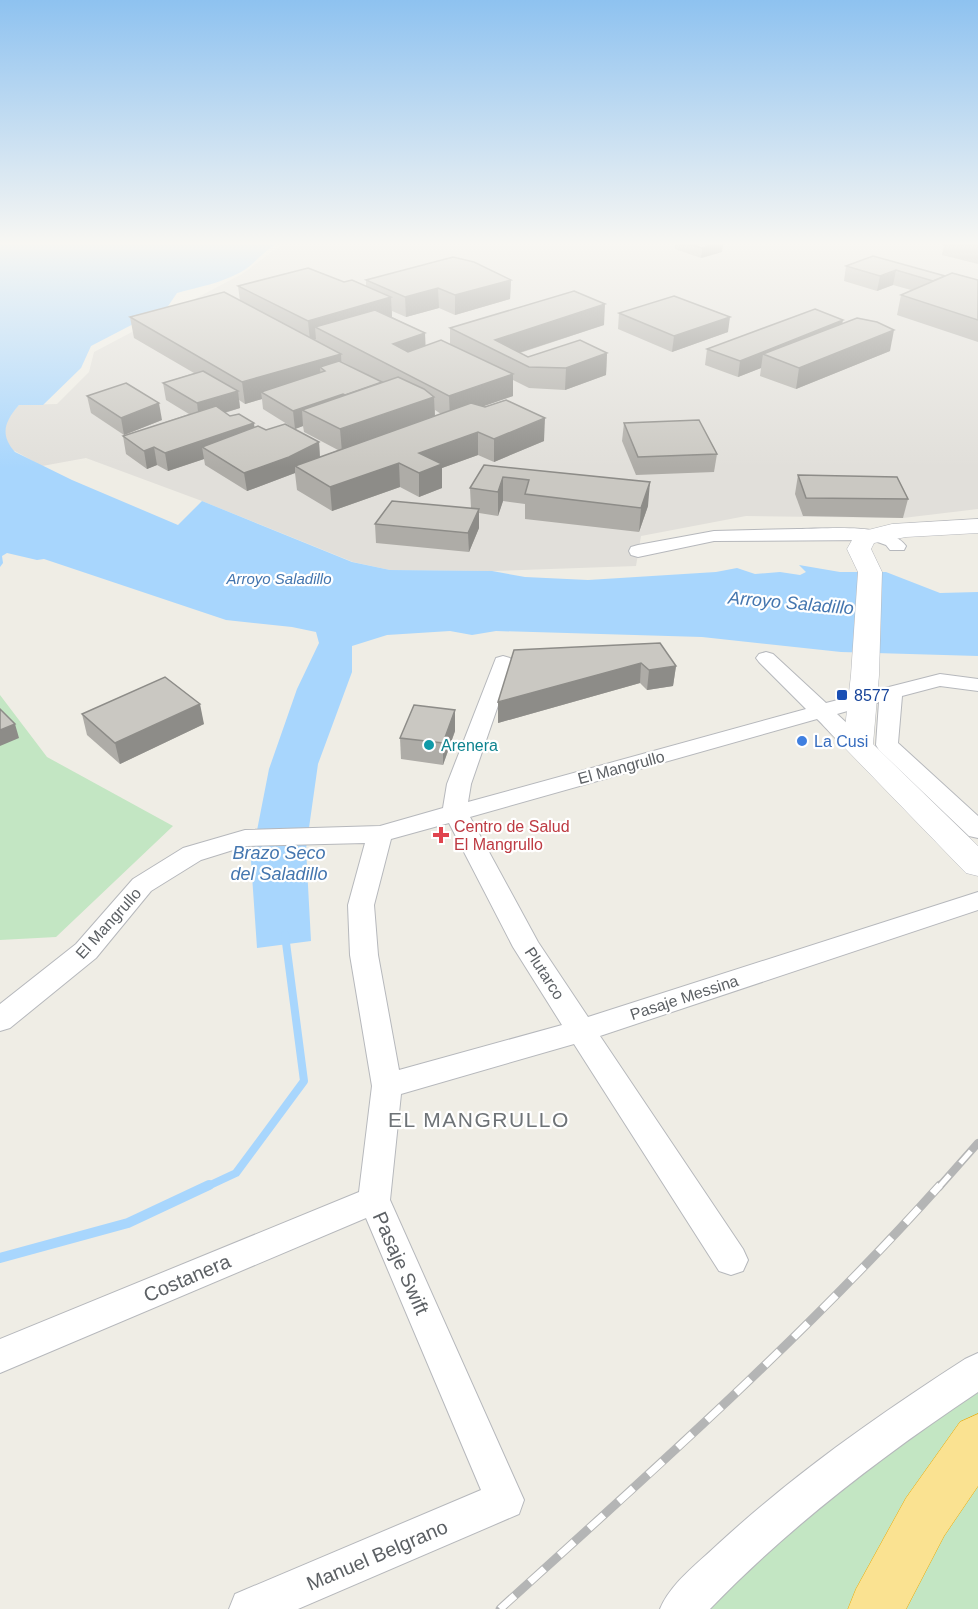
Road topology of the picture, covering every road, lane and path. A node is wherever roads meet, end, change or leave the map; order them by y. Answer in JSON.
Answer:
{"nodes":[{"id":1,"x":978,"y":526,"type":"edge"},
{"id":2,"x":880,"y":544,"type":"junction"},
{"id":3,"x":638,"y":551,"type":"dead end"},
{"id":4,"x":766,"y":658,"type":"dead end"},
{"id":5,"x":503,"y":662,"type":"dead end"},
{"id":6,"x":978,"y":685,"type":"edge"},
{"id":7,"x":864,"y":687,"type":"junction"},
{"id":8,"x":891,"y":692,"type":"junction"},
{"id":9,"x":822,"y":712,"type":"junction"},
{"id":10,"x":858,"y":746,"type":"junction"},
{"id":11,"x":455,"y":812,"type":"junction"},
{"id":12,"x":978,"y":830,"type":"edge"},
{"id":13,"x":380,"y":834,"type":"junction"},
{"id":14,"x":978,"y":865,"type":"edge"},
{"id":15,"x":978,"y":901,"type":"edge"},
{"id":16,"x":0,"y":1020,"type":"edge"},
{"id":17,"x":583,"y":1030,"type":"junction"},
{"id":18,"x":387,"y":1086,"type":"junction"},
{"id":19,"x":374,"y":1200,"type":"junction"},
{"id":20,"x":731,"y":1260,"type":"dead end"},
{"id":21,"x":0,"y":1356,"type":"edge"},
{"id":22,"x":978,"y":1371,"type":"edge"},
{"id":23,"x":978,"y":1440,"type":"edge"},
{"id":24,"x":505,"y":1500,"type":"joint"},
{"id":25,"x":250,"y":1609,"type":"edge"},
{"id":26,"x":681,"y":1609,"type":"edge"},
{"id":27,"x":876,"y":1609,"type":"edge"}],
"edges":[{"from":1,"to":2,"type":"street"},
{"from":2,"to":3,"type":"street"},
{"from":2,"to":7,"type":"street"},
{"from":4,"to":9,"type":"street"},
{"from":5,"to":11,"type":"street"},
{"from":6,"to":8,"type":"street"},
{"from":7,"to":8,"type":"street"},
{"from":7,"to":9,"type":"street","name":"El Mangrullo"},
{"from":7,"to":10,"type":"street"},
{"from":8,"to":12,"type":"street"},
{"from":9,"to":10,"type":"street"},
{"from":9,"to":11,"type":"street","name":"El Mangrullo"},
{"from":10,"to":14,"type":"street"},
{"from":11,"to":13,"type":"street","name":"El Mangrullo"},
{"from":11,"to":17,"type":"street","name":"Plutarco"},
{"from":13,"to":16,"type":"street","name":"El Mangrullo"},
{"from":13,"to":18,"type":"street","name":"Pasaje Swift"},
{"from":15,"to":17,"type":"street","name":"Pasaje Messina"},
{"from":17,"to":18,"type":"street","name":"Pasaje Messina"},
{"from":17,"to":20,"type":"street","name":"Plutarco"},
{"from":18,"to":19,"type":"street","name":"Pasaje Swift"},
{"from":19,"to":21,"type":"street","name":"Costanera"},
{"from":19,"to":24,"type":"street","name":"Pasaje Swift"},
{"from":22,"to":26,"type":"street"},
{"from":23,"to":27,"type":"highway"},
{"from":24,"to":25,"type":"street","name":"Manuel Belgrano"}]}
